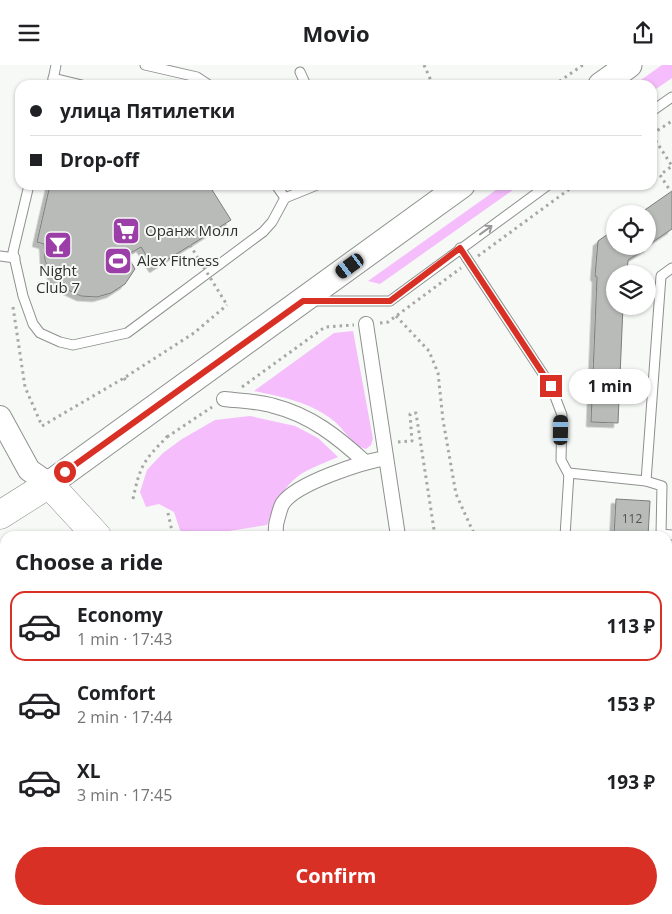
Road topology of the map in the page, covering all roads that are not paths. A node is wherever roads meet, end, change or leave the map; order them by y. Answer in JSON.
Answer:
{"nodes":[{"id":1,"x":56,"y":65,"type":"edge"},
{"id":2,"x":144,"y":65,"type":"edge"},
{"id":3,"x":629,"y":65,"type":"edge"},
{"id":4,"x":300,"y":72,"type":"dead end"},
{"id":5,"x":52,"y":80,"type":"edge"},
{"id":6,"x":202,"y":80,"type":"edge"},
{"id":7,"x":304,"y":80,"type":"edge"},
{"id":8,"x":608,"y":80,"type":"edge"},
{"id":9,"x":672,"y":97,"type":"edge"},
{"id":10,"x":657,"y":108,"type":"edge"},
{"id":11,"x":28,"y":190,"type":"edge"},
{"id":12,"x":279,"y":190,"type":"edge"},
{"id":13,"x":306,"y":190,"type":"edge"},
{"id":14,"x":455,"y":190,"type":"edge"},
{"id":15,"x":541,"y":190,"type":"edge"},
{"id":16,"x":285,"y":199,"type":"junction"},
{"id":17,"x":460,"y":248,"type":"junction"},
{"id":18,"x":0,"y":255,"type":"edge"},
{"id":19,"x":15,"y":258,"type":"junction"},
{"id":20,"x":672,"y":268,"type":"edge"},
{"id":21,"x":303,"y":301,"type":"junction"},
{"id":22,"x":366,"y":324,"type":"dead end"},
{"id":23,"x":224,"y":399,"type":"dead end"},
{"id":24,"x":0,"y":417,"type":"edge"},
{"id":25,"x":386,"y":458,"type":"junction"},
{"id":26,"x":365,"y":462,"type":"junction"},
{"id":27,"x":569,"y":475,"type":"junction"},
{"id":28,"x":646,"y":481,"type":"junction"},
{"id":29,"x":49,"y":484,"type":"junction"},
{"id":30,"x":662,"y":486,"type":"junction"},
{"id":31,"x":672,"y":486,"type":"edge"},
{"id":32,"x":0,"y":515,"type":"edge"},
{"id":33,"x":92,"y":531,"type":"edge"},
{"id":34,"x":275,"y":531,"type":"edge"},
{"id":35,"x":397,"y":531,"type":"edge"},
{"id":36,"x":565,"y":531,"type":"edge"},
{"id":37,"x":661,"y":531,"type":"edge"}],
"edges":[{"from":1,"to":5,"type":"lane"},
{"from":2,"to":6,"type":"lane"},
{"from":3,"to":8,"type":"main road"},
{"from":4,"to":7,"type":"lane"},
{"from":9,"to":10,"type":"lane"},
{"from":11,"to":19,"type":"lane"},
{"from":12,"to":16,"type":"lane"},
{"from":13,"to":16,"type":"lane"},
{"from":14,"to":21,"type":"main road"},
{"from":17,"to":15,"type":"lane","one_way":true},
{"from":16,"to":19,"type":"lane"},
{"from":17,"to":21,"type":"lane"},
{"from":17,"to":27,"type":"lane"},
{"from":18,"to":19,"type":"lane"},
{"from":20,"to":28,"type":"lane"},
{"from":21,"to":29,"type":"main road"},
{"from":22,"to":25,"type":"street"},
{"from":23,"to":26,"type":"street"},
{"from":24,"to":29,"type":"street"},
{"from":25,"to":26,"type":"street"},
{"from":25,"to":35,"type":"street"},
{"from":26,"to":34,"type":"street"},
{"from":27,"to":28,"type":"lane"},
{"from":27,"to":36,"type":"lane"},
{"from":28,"to":30,"type":"lane"},
{"from":29,"to":32,"type":"main road"},
{"from":29,"to":33,"type":"main road"},
{"from":30,"to":31,"type":"lane"},
{"from":30,"to":37,"type":"lane"}]}
